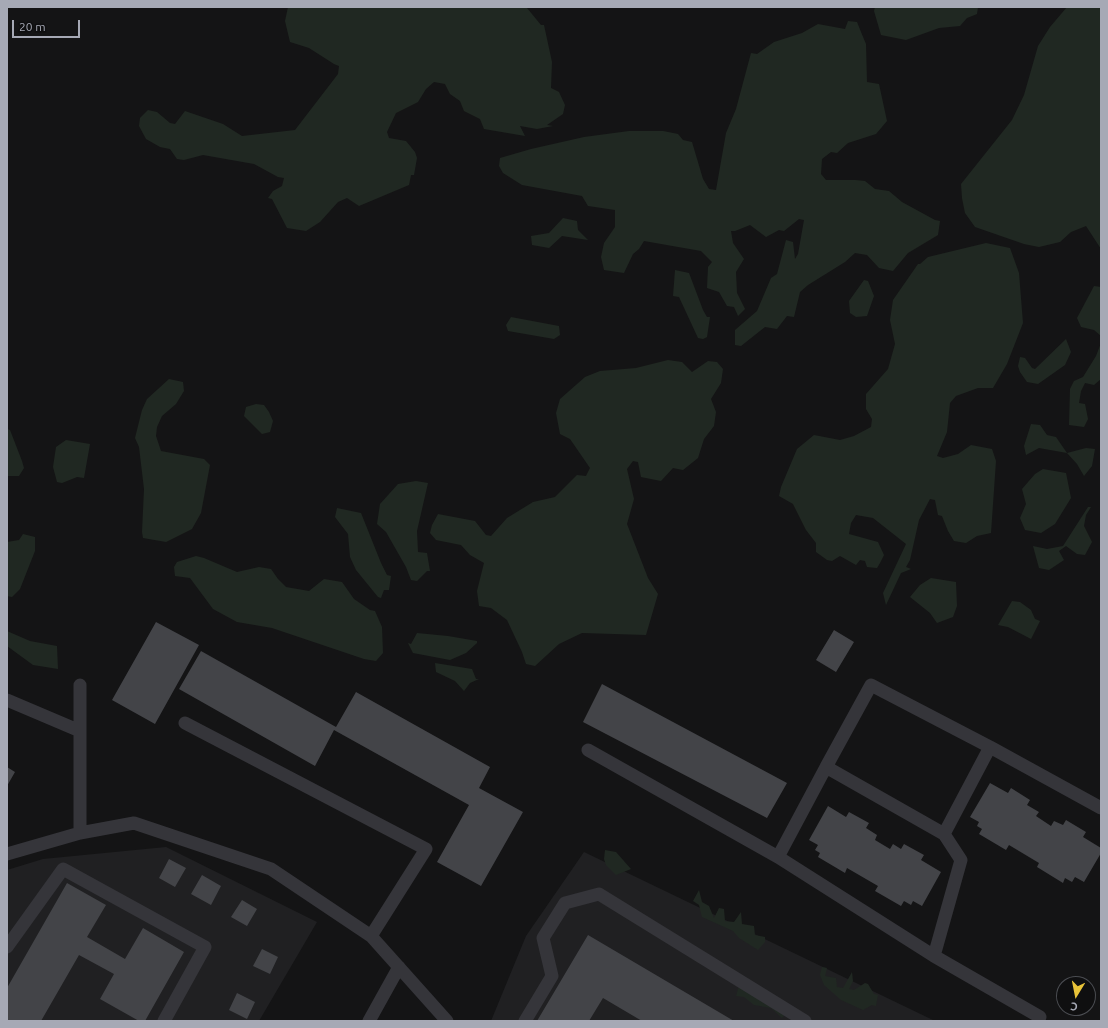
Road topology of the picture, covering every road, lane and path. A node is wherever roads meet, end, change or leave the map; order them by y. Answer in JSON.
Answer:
{"nodes":[{"id":1,"x":80,"y":685,"type":"dead end"},
{"id":2,"x":7,"y":700,"type":"edge"},
{"id":3,"x":185,"y":723,"type":"dead end"},
{"id":4,"x":80,"y":731,"type":"junction"},
{"id":5,"x":990,"y":747,"type":"junction"},
{"id":6,"x":588,"y":750,"type":"dead end"},
{"id":7,"x":826,"y":767,"type":"junction"},
{"id":8,"x":1101,"y":808,"type":"edge"},
{"id":9,"x":80,"y":834,"type":"junction"},
{"id":10,"x":944,"y":834,"type":"junction"},
{"id":11,"x":7,"y":843,"type":"edge"},
{"id":12,"x":13,"y":852,"type":"edge"},
{"id":13,"x":778,"y":857,"type":"junction"},
{"id":14,"x":372,"y":936,"type":"junction"},
{"id":15,"x":7,"y":947,"type":"edge"},
{"id":16,"x":934,"y":956,"type":"junction"},
{"id":17,"x":399,"y":968,"type":"junction"},
{"id":18,"x":1040,"y":1020,"type":"edge"},
{"id":19,"x":164,"y":1021,"type":"edge"},
{"id":20,"x":369,"y":1021,"type":"edge"},
{"id":21,"x":447,"y":1021,"type":"edge"},
{"id":22,"x":524,"y":1021,"type":"edge"},
{"id":23,"x":805,"y":1021,"type":"edge"}],
"edges":[{"from":1,"to":4,"type":"lane"},
{"from":2,"to":4,"type":"lane"},
{"from":3,"to":14,"type":"lane"},
{"from":4,"to":9,"type":"lane"},
{"from":5,"to":7,"type":"lane"},
{"from":5,"to":8,"type":"lane"},
{"from":5,"to":10,"type":"lane"},
{"from":6,"to":13,"type":"lane"},
{"from":7,"to":10,"type":"lane"},
{"from":7,"to":13,"type":"lane"},
{"from":9,"to":12,"type":"lane"},
{"from":9,"to":14,"type":"lane"},
{"from":10,"to":16,"type":"lane"},
{"from":11,"to":12,"type":"lane"},
{"from":13,"to":16,"type":"lane"},
{"from":14,"to":17,"type":"lane"},
{"from":15,"to":19,"type":"lane"},
{"from":16,"to":18,"type":"lane"},
{"from":17,"to":20,"type":"lane"},
{"from":17,"to":21,"type":"lane"},
{"from":22,"to":23,"type":"lane"}]}
